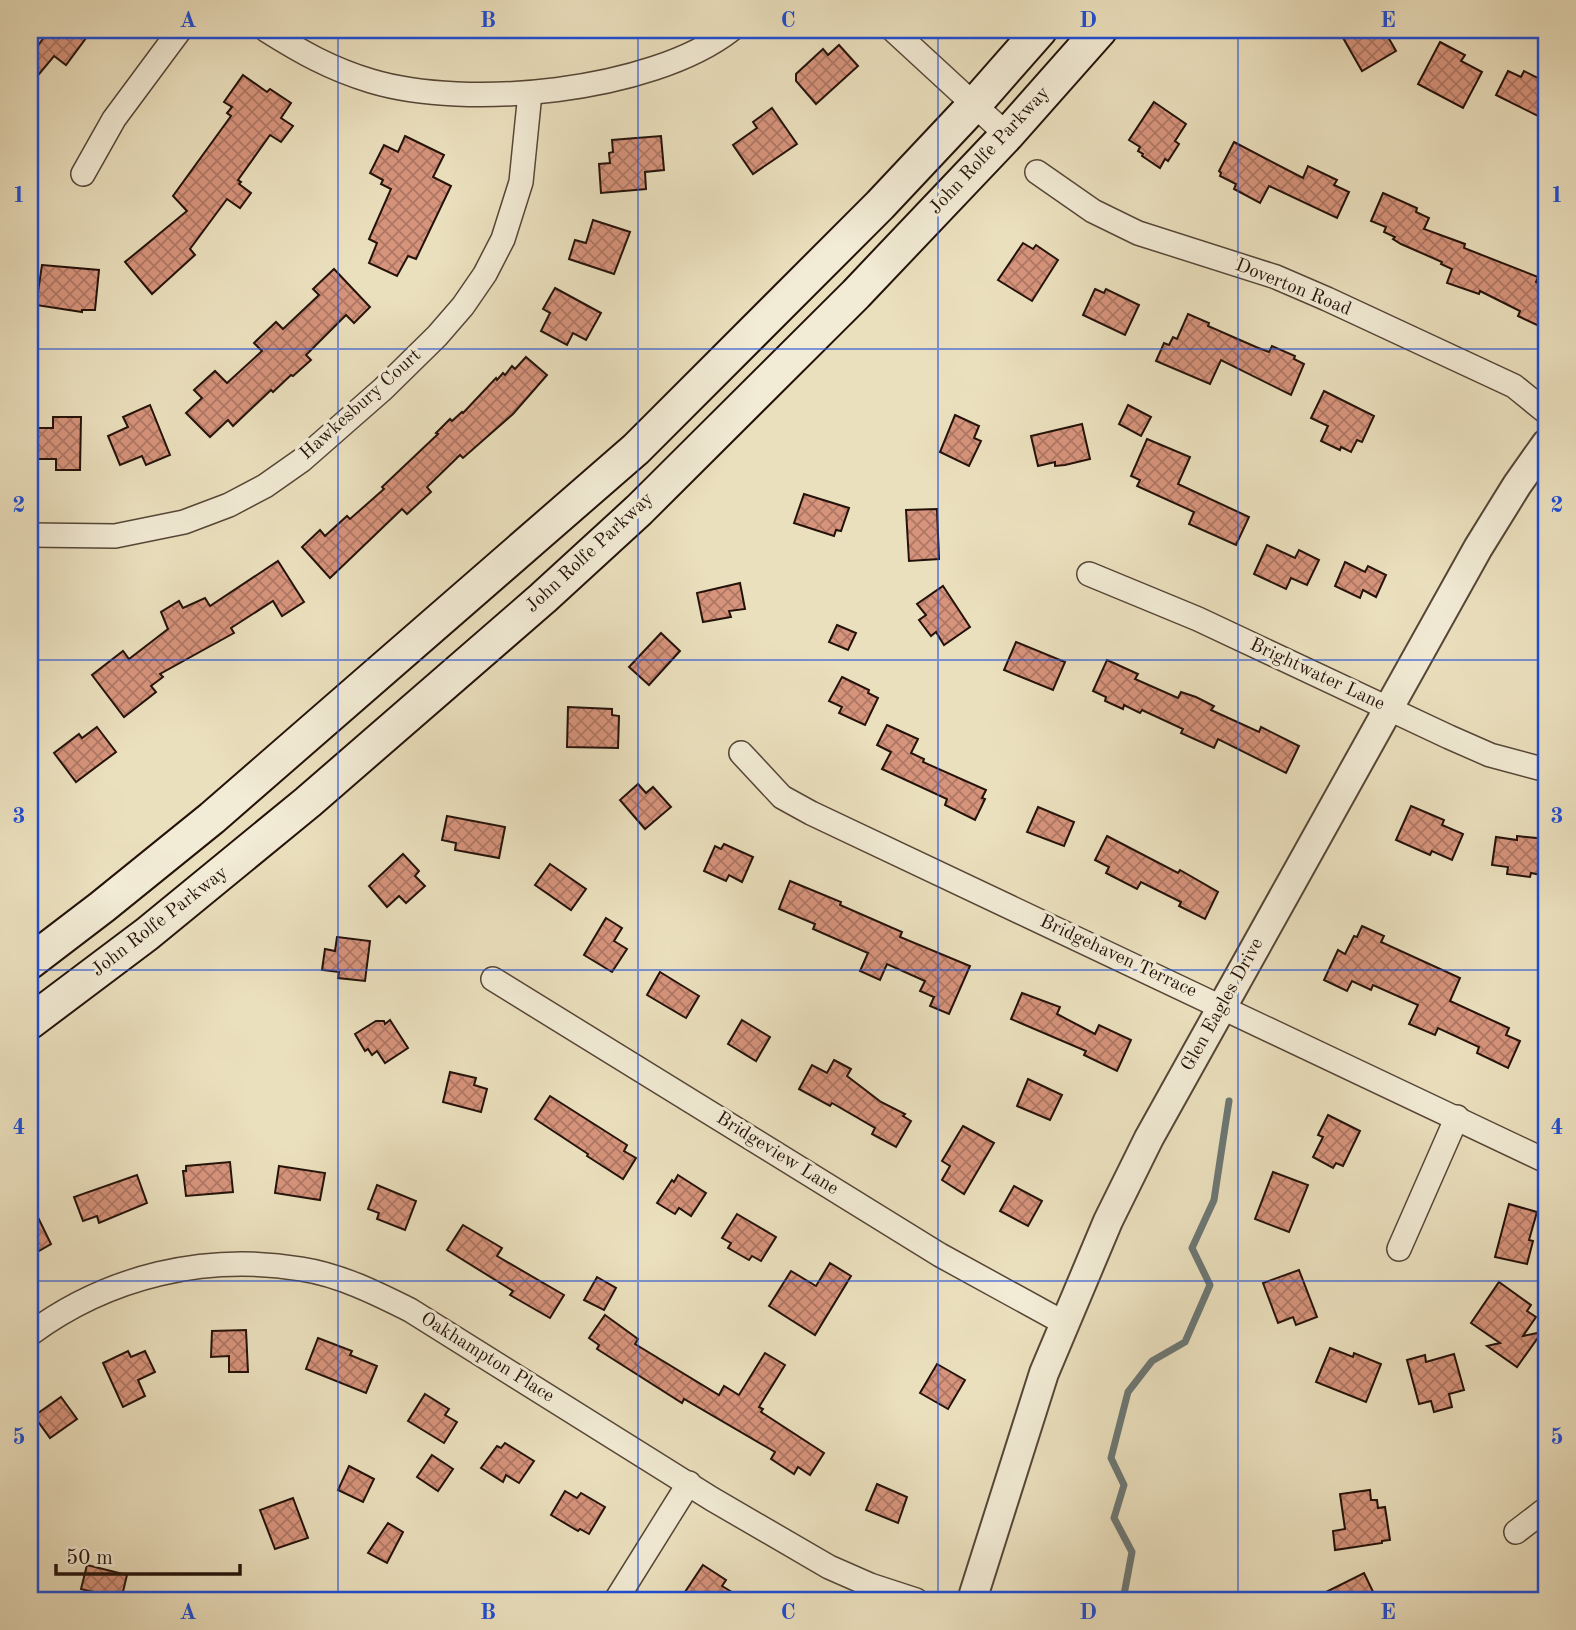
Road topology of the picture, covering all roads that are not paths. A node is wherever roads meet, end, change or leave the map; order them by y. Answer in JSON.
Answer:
{"nodes":[{"id":1,"x":180,"y":30,"type":"edge"},
{"id":2,"x":266,"y":30,"type":"edge"},
{"id":3,"x":732,"y":30,"type":"edge"},
{"id":4,"x":892,"y":30,"type":"edge"},
{"id":5,"x":1040,"y":30,"type":"edge"},
{"id":6,"x":1100,"y":30,"type":"edge"},
{"id":7,"x":530,"y":93,"type":"junction"},
{"id":8,"x":975,"y":104,"type":"junction"},
{"id":9,"x":1007,"y":135,"type":"junction"},
{"id":10,"x":1037,"y":172,"type":"dead end"},
{"id":11,"x":83,"y":174,"type":"dead end"},
{"id":12,"x":1546,"y":412,"type":"edge"},
{"id":13,"x":1546,"y":444,"type":"edge"},
{"id":14,"x":30,"y":535,"type":"edge"},
{"id":15,"x":1089,"y":573,"type":"dead end"},
{"id":16,"x":1389,"y":708,"type":"junction"},
{"id":17,"x":741,"y":753,"type":"dead end"},
{"id":18,"x":1546,"y":770,"type":"edge"},
{"id":19,"x":30,"y":961,"type":"edge"},
{"id":20,"x":493,"y":979,"type":"dead end"},
{"id":21,"x":1223,"y":1007,"type":"junction"},
{"id":22,"x":30,"y":1021,"type":"edge"},
{"id":23,"x":1457,"y":1117,"type":"junction"},
{"id":24,"x":1546,"y":1161,"type":"edge"},
{"id":25,"x":1399,"y":1249,"type":"dead end"},
{"id":26,"x":1064,"y":1323,"type":"junction"},
{"id":27,"x":30,"y":1334,"type":"edge"},
{"id":28,"x":690,"y":1483,"type":"junction"},
{"id":29,"x":1546,"y":1509,"type":"edge"},
{"id":30,"x":1516,"y":1532,"type":"dead end"},
{"id":31,"x":616,"y":1600,"type":"edge"},
{"id":32,"x":916,"y":1600,"type":"edge"},
{"id":33,"x":972,"y":1600,"type":"edge"}],
"edges":[{"from":1,"to":11,"type":"street"},
{"from":2,"to":7,"type":"street"},
{"from":3,"to":7,"type":"street"},
{"from":4,"to":8,"type":"street"},
{"from":5,"to":8,"type":"main road"},
{"from":6,"to":9,"type":"main road","name":"John Rolfe Parkway"},
{"from":7,"to":14,"type":"street","name":"Hawkesbury Court"},
{"from":8,"to":9,"type":"street"},
{"from":8,"to":19,"type":"main road"},
{"from":9,"to":22,"type":"main road","name":"John Rolfe Parkway"},
{"from":10,"to":12,"type":"street","name":"Doverton Road"},
{"from":13,"to":16,"type":"street","name":"Glen Eagles Drive"},
{"from":15,"to":16,"type":"street","name":"Brightwater Lane"},
{"from":16,"to":18,"type":"street","name":"Brightwater Lane"},
{"from":16,"to":21,"type":"street","name":"Glen Eagles Drive"},
{"from":17,"to":21,"type":"street","name":"Bridgehaven Terrace"},
{"from":20,"to":26,"type":"street","name":"Bridgeview Lane"},
{"from":21,"to":23,"type":"street","name":"Bridgehaven Terrace"},
{"from":21,"to":26,"type":"street","name":"Glen Eagles Drive"},
{"from":23,"to":24,"type":"street","name":"Bridgehaven Terrace"},
{"from":23,"to":25,"type":"street"},
{"from":26,"to":33,"type":"street","name":"Glen Eagles Drive"},
{"from":27,"to":28,"type":"street","name":"Oakhampton Place"},
{"from":28,"to":31,"type":"street"},
{"from":28,"to":32,"type":"street","name":"Oakhampton Place"},
{"from":29,"to":30,"type":"street"}]}
